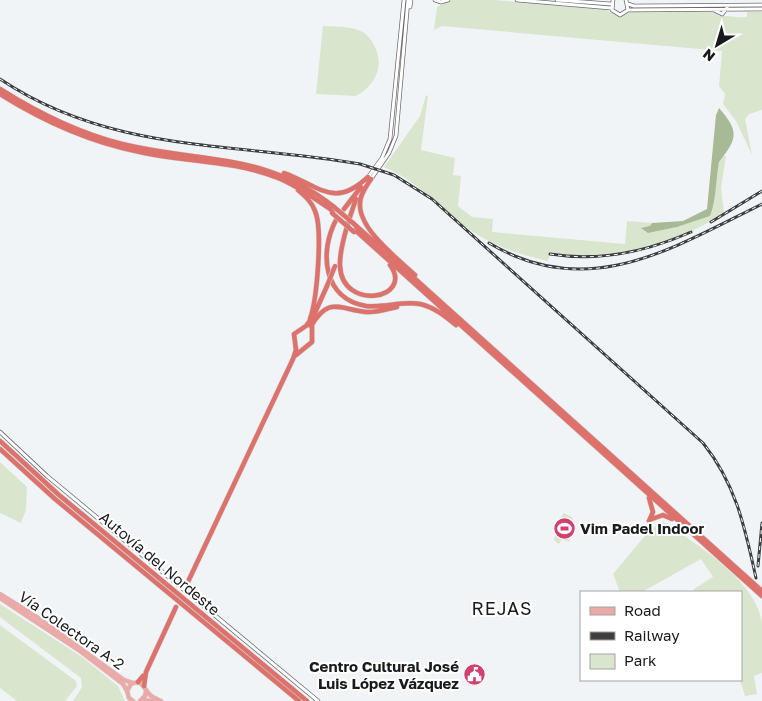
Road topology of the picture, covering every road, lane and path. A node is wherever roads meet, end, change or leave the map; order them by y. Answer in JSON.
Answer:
{"nodes":[{"id":1,"x":404,"y":0,"type":"edge"},
{"id":2,"x":410,"y":0,"type":"edge"},
{"id":3,"x":435,"y":0,"type":"edge"},
{"id":4,"x":448,"y":0,"type":"edge"},
{"id":5,"x":517,"y":0,"type":"edge"},
{"id":6,"x":557,"y":0,"type":"edge"},
{"id":7,"x":627,"y":2,"type":"edge"},
{"id":8,"x":612,"y":4,"type":"edge"},
{"id":9,"x":762,"y":7,"type":"edge"},
{"id":10,"x":727,"y":8,"type":"junction"},
{"id":11,"x":628,"y":10,"type":"junction"},
{"id":12,"x":0,"y":89,"type":"edge"},
{"id":13,"x":0,"y":95,"type":"edge"},
{"id":14,"x":243,"y":163,"type":"junction"},
{"id":15,"x":256,"y":171,"type":"junction"},
{"id":16,"x":369,"y":178,"type":"junction"},
{"id":17,"x":362,"y":186,"type":"junction"},
{"id":18,"x":356,"y":199,"type":"junction"},
{"id":19,"x":344,"y":209,"type":"dead end"},
{"id":20,"x":333,"y":210,"type":"junction"},
{"id":21,"x":336,"y":220,"type":"dead end"},
{"id":22,"x":348,"y":230,"type":"junction"},
{"id":23,"x":354,"y":231,"type":"junction"},
{"id":24,"x":415,"y":304,"type":"junction"},
{"id":25,"x":455,"y":315,"type":"junction"},
{"id":26,"x":310,"y":325,"type":"junction"},
{"id":27,"x":303,"y":329,"type":"junction"},
{"id":28,"x":311,"y":333,"type":"junction"},
{"id":29,"x":296,"y":344,"type":"junction"},
{"id":30,"x":304,"y":348,"type":"junction"},
{"id":31,"x":494,"y":356,"type":"junction"},
{"id":32,"x":293,"y":360,"type":"junction"},
{"id":33,"x":0,"y":432,"type":"edge"},
{"id":34,"x":0,"y":441,"type":"edge"},
{"id":35,"x":0,"y":449,"type":"edge"},
{"id":36,"x":624,"y":472,"type":"junction"},
{"id":37,"x":690,"y":532,"type":"junction"},
{"id":38,"x":186,"y":586,"type":"dead end"},
{"id":39,"x":762,"y":591,"type":"edge"},
{"id":40,"x":0,"y":594,"type":"edge"},
{"id":41,"x":762,"y":596,"type":"edge"},
{"id":42,"x":0,"y":598,"type":"edge"},
{"id":43,"x":176,"y":607,"type":"dead end"},
{"id":44,"x":146,"y":672,"type":"junction"},
{"id":45,"x":135,"y":683,"type":"junction"},
{"id":46,"x":145,"y":687,"type":"junction"},
{"id":47,"x":127,"y":690,"type":"junction"},
{"id":48,"x":141,"y":700,"type":"edge"},
{"id":49,"x":133,"y":701,"type":"edge"},
{"id":50,"x":152,"y":701,"type":"edge"},
{"id":51,"x":161,"y":701,"type":"edge"},
{"id":52,"x":299,"y":701,"type":"edge"},
{"id":53,"x":308,"y":701,"type":"edge"},
{"id":54,"x":318,"y":701,"type":"edge"}],
"edges":[{"from":1,"to":16,"type":"main road"},
{"from":2,"to":16,"type":"main road"},
{"from":3,"to":4,"type":"main road"},
{"from":5,"to":8,"type":"main road"},
{"from":6,"to":8,"type":"main road"},
{"from":7,"to":10,"type":"main road"},
{"from":7,"to":11,"type":"main road"},
{"from":8,"to":11,"type":"main road"},
{"from":9,"to":10,"type":"main road"},
{"from":10,"to":11,"type":"main road"},
{"from":12,"to":14,"type":"highway"},
{"from":13,"to":15,"type":"highway"},
{"from":14,"to":16,"type":"highway"},
{"from":14,"to":20,"type":"highway"},
{"from":15,"to":20,"type":"highway"},
{"from":15,"to":26,"type":"highway"},
{"from":16,"to":17,"type":"main road"},
{"from":16,"to":18,"type":"main road"},
{"from":16,"to":25,"type":"highway"},
{"from":17,"to":18,"type":"main road"},
{"from":17,"to":19,"type":"highway"},
{"from":18,"to":22,"type":"highway"},
{"from":20,"to":23,"type":"highway","bridge":true},
{"from":20,"to":25,"type":"highway","bridge":true},
{"from":21,"to":24,"type":"highway"},
{"from":22,"to":23,"type":"highway"},
{"from":22,"to":26,"type":"highway","bridge":true},
{"from":23,"to":31,"type":"highway"},
{"from":24,"to":26,"type":"highway"},
{"from":24,"to":31,"type":"highway"},
{"from":25,"to":39,"type":"highway"},
{"from":26,"to":27,"type":"highway"},
{"from":26,"to":28,"type":"highway"},
{"from":27,"to":28,"type":"highway"},
{"from":27,"to":29,"type":"highway"},
{"from":28,"to":30,"type":"highway"},
{"from":29,"to":30,"type":"highway"},
{"from":29,"to":32,"type":"highway"},
{"from":30,"to":32,"type":"highway"},
{"from":31,"to":36,"type":"highway"},
{"from":32,"to":38,"type":"highway"},
{"from":33,"to":54,"type":"main road"},
{"from":34,"to":53,"type":"highway","name":"Autovía del Nordeste"},
{"from":35,"to":52,"type":"highway","name":"Autovía del Nordeste"},
{"from":36,"to":37,"type":"highway"},
{"from":36,"to":37,"type":"highway"},
{"from":37,"to":41,"type":"highway"},
{"from":40,"to":45,"type":"main road","name":"Vía Colectora A-2"},
{"from":42,"to":47,"type":"main road","name":"Vía Colectora A-2"},
{"from":43,"to":44,"type":"highway"},
{"from":44,"to":45,"type":"highway"},
{"from":44,"to":46,"type":"highway"},
{"from":45,"to":46,"type":"main road","name":"Vía Colectora A-2"},
{"from":45,"to":47,"type":"main road"},
{"from":46,"to":48,"type":"main road"},
{"from":46,"to":51,"type":"main road","name":"Vía Colectora A-2"},
{"from":47,"to":49,"type":"main road","name":"Vía Colectora A-2"},
{"from":48,"to":50,"type":"main road"}]}
